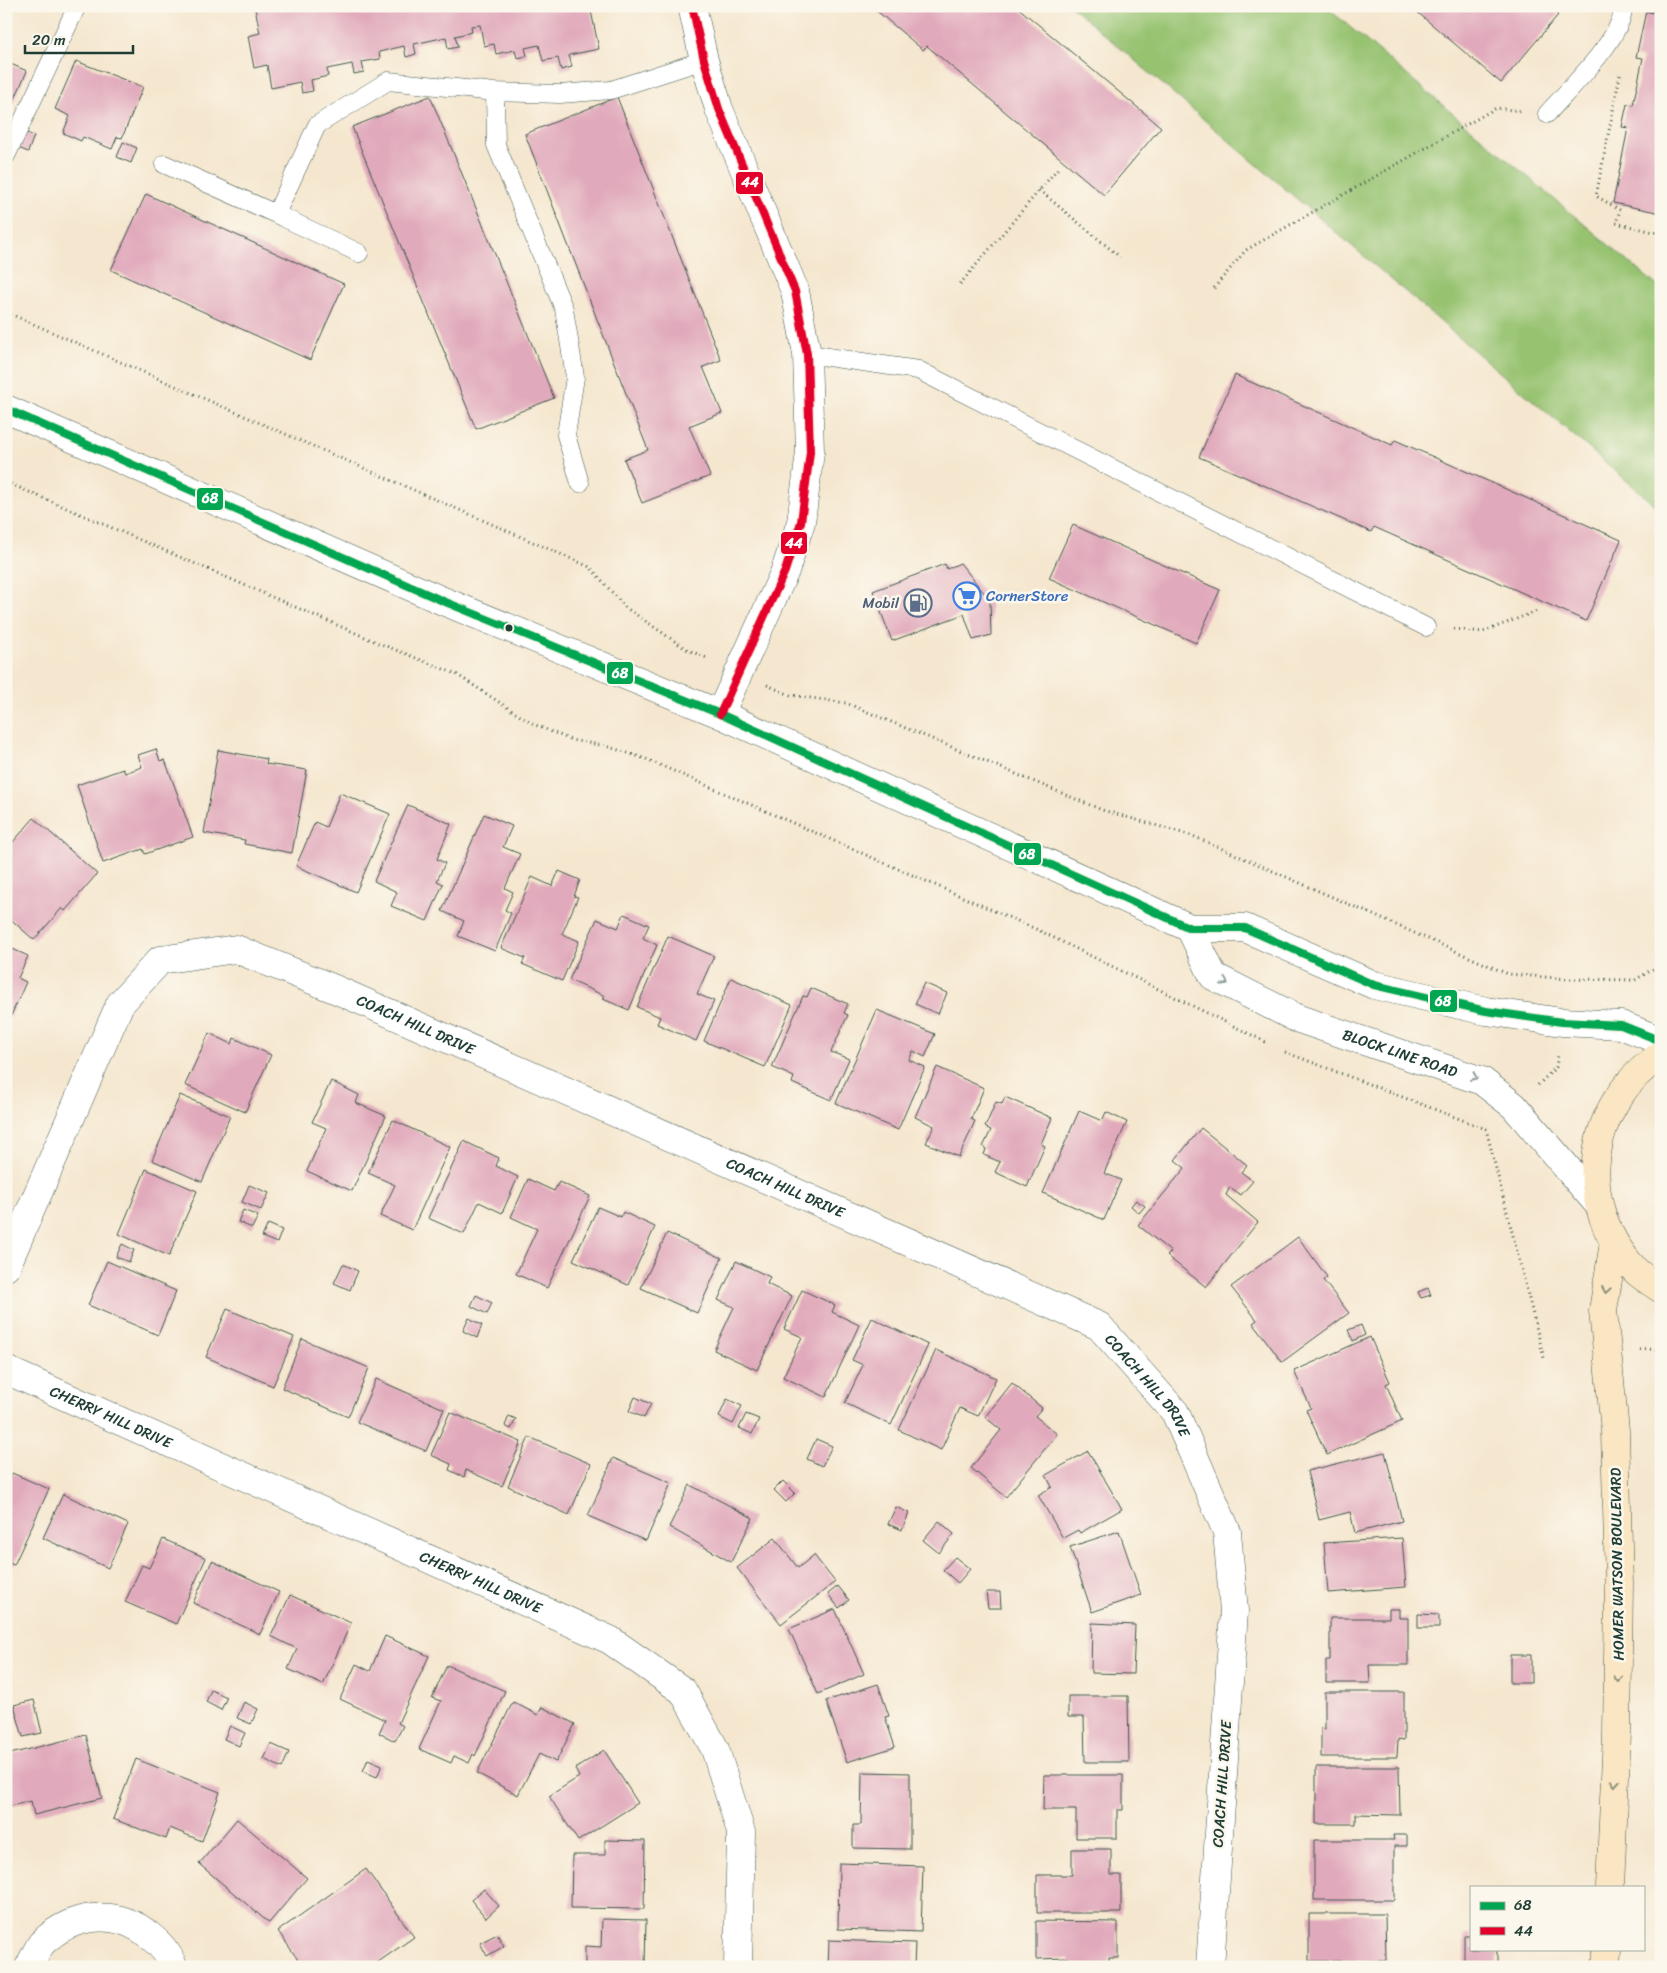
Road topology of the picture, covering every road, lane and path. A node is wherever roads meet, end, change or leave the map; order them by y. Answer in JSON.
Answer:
{"nodes":[{"id":1,"x":77,"y":6,"type":"edge"},
{"id":2,"x":692,"y":6,"type":"edge"},
{"id":3,"x":1623,"y":6,"type":"edge"},
{"id":4,"x":704,"y":60,"type":"junction"},
{"id":5,"x":1621,"y":73,"type":"dead end"},
{"id":6,"x":495,"y":92,"type":"junction"},
{"id":7,"x":1547,"y":114,"type":"joint"},
{"id":8,"x":6,"y":156,"type":"edge"},
{"id":9,"x":164,"y":164,"type":"dead end"},
{"id":10,"x":1059,"y":167,"type":"dead end"},
{"id":11,"x":1040,"y":190,"type":"junction"},
{"id":12,"x":276,"y":214,"type":"junction"},
{"id":13,"x":1658,"y":233,"type":"dead end"},
{"id":14,"x":359,"y":253,"type":"dead end"},
{"id":15,"x":1120,"y":257,"type":"dead end"},
{"id":16,"x":960,"y":284,"type":"dead end"},
{"id":17,"x":1214,"y":288,"type":"dead end"},
{"id":18,"x":6,"y":312,"type":"edge"},
{"id":19,"x":807,"y":354,"type":"junction"},
{"id":20,"x":6,"y":409,"type":"edge"},
{"id":21,"x":6,"y":482,"type":"edge"},
{"id":22,"x":580,"y":483,"type":"dead end"},
{"id":23,"x":1537,"y":611,"type":"dead end"},
{"id":24,"x":1426,"y":627,"type":"joint"},
{"id":25,"x":686,"y":649,"type":"dead end"},
{"id":26,"x":790,"y":695,"type":"dead end"},
{"id":27,"x":720,"y":714,"type":"junction"},
{"id":28,"x":1190,"y":928,"type":"junction"},
{"id":29,"x":1661,"y":964,"type":"edge"},
{"id":30,"x":1118,"y":970,"type":"dead end"},
{"id":31,"x":1661,"y":1041,"type":"edge"},
{"id":32,"x":1559,"y":1045,"type":"dead end"},
{"id":33,"x":1661,"y":1055,"type":"edge"},
{"id":34,"x":1532,"y":1091,"type":"dead end"},
{"id":35,"x":1486,"y":1129,"type":"dead end"},
{"id":36,"x":1598,"y":1204,"type":"junction"},
{"id":37,"x":1614,"y":1242,"type":"junction"},
{"id":38,"x":6,"y":1268,"type":"edge"},
{"id":39,"x":1661,"y":1289,"type":"edge"},
{"id":40,"x":1632,"y":1351,"type":"dead end"},
{"id":41,"x":1661,"y":1352,"type":"edge"},
{"id":42,"x":1544,"y":1358,"type":"dead end"},
{"id":43,"x":6,"y":1370,"type":"edge"},
{"id":44,"x":1610,"y":1886,"type":"edge"},
{"id":45,"x":1607,"y":1950,"type":"edge"},
{"id":46,"x":28,"y":1967,"type":"edge"},
{"id":47,"x":173,"y":1967,"type":"edge"},
{"id":48,"x":738,"y":1967,"type":"edge"},
{"id":49,"x":1210,"y":1967,"type":"edge"},
{"id":50,"x":1606,"y":1967,"type":"edge"}],
"edges":[{"from":1,"to":8,"type":"lane"},
{"from":2,"to":4,"type":"street"},
{"from":3,"to":7,"type":"lane"},
{"from":4,"to":6,"type":"lane"},
{"from":4,"to":19,"type":"street"},
{"from":5,"to":13,"type":"path"},
{"from":6,"to":12,"type":"lane"},
{"from":6,"to":22,"type":"lane"},
{"from":7,"to":17,"type":"path"},
{"from":9,"to":12,"type":"lane"},
{"from":10,"to":11,"type":"path"},
{"from":11,"to":15,"type":"path"},
{"from":11,"to":16,"type":"path"},
{"from":12,"to":14,"type":"lane"},
{"from":18,"to":25,"type":"path"},
{"from":19,"to":24,"type":"lane"},
{"from":19,"to":27,"type":"street"},
{"from":20,"to":27,"type":"street"},
{"from":21,"to":30,"type":"path"},
{"from":23,"to":24,"type":"path"},
{"from":26,"to":29,"type":"path"},
{"from":27,"to":28,"type":"street"},
{"from":28,"to":31,"type":"street"},
{"from":28,"to":36,"type":"street","name":"BLOCK LINE ROAD","one_way":true},
{"from":32,"to":34,"type":"path"},
{"from":33,"to":36,"type":"main road"},
{"from":35,"to":42,"type":"path"},
{"from":36,"to":37,"type":"main road"},
{"from":37,"to":39,"type":"main road"},
{"from":37,"to":44,"type":"main road","name":"HOMER WATSON BOULEVARD","one_way":true},
{"from":38,"to":49,"type":"street","name":"COACH HILL DRIVE"},
{"from":40,"to":41,"type":"path"},
{"from":43,"to":48,"type":"street","name":"CHERRY HILL DRIVE"},
{"from":45,"to":50,"type":"main road"},
{"from":46,"to":47,"type":"street"}]}
